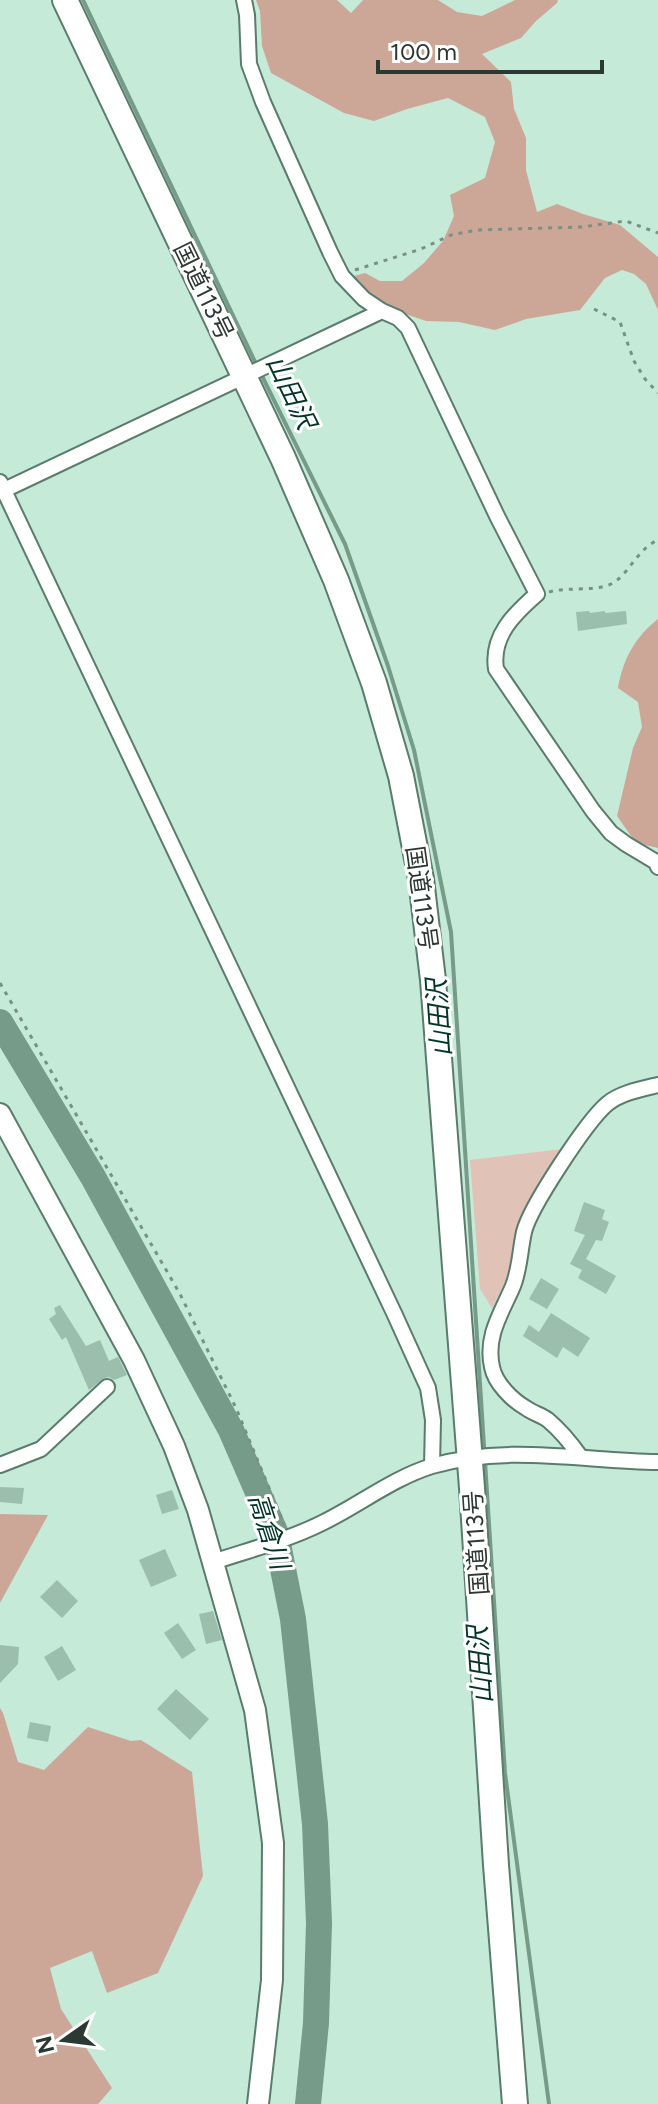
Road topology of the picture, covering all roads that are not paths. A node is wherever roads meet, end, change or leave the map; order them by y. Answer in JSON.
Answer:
{"nodes":[{"id":1,"x":65,"y":0,"type":"edge"},
{"id":2,"x":244,"y":0,"type":"edge"},
{"id":3,"x":382,"y":311,"type":"junction"},
{"id":4,"x":244,"y":376,"type":"junction"},
{"id":5,"x":1,"y":488,"type":"edge"},
{"id":6,"x":658,"y":867,"type":"edge"},
{"id":7,"x":658,"y":1085,"type":"edge"},
{"id":8,"x":0,"y":1114,"type":"edge"},
{"id":9,"x":7,"y":1143,"type":"edge"},
{"id":10,"x":107,"y":1387,"type":"dead end"},
{"id":11,"x":580,"y":1456,"type":"junction"},
{"id":12,"x":470,"y":1459,"type":"junction"},
{"id":13,"x":658,"y":1462,"type":"edge"},
{"id":14,"x":0,"y":1465,"type":"edge"},
{"id":15,"x":432,"y":1466,"type":"junction"},
{"id":16,"x":213,"y":1562,"type":"junction"},
{"id":17,"x":258,"y":2104,"type":"edge"},
{"id":18,"x":515,"y":2104,"type":"edge"}],
"edges":[{"from":1,"to":4,"type":"highway","name":"国道113号"},
{"from":2,"to":3,"type":"street"},
{"from":3,"to":4,"type":"street"},
{"from":3,"to":6,"type":"street"},
{"from":4,"to":5,"type":"street"},
{"from":4,"to":12,"type":"highway","name":"国道113号"},
{"from":5,"to":15,"type":"street"},
{"from":7,"to":11,"type":"street"},
{"from":8,"to":9,"type":"street"},
{"from":9,"to":16,"type":"street"},
{"from":10,"to":14,"type":"street"},
{"from":11,"to":12,"type":"street"},
{"from":11,"to":13,"type":"street"},
{"from":12,"to":15,"type":"street"},
{"from":12,"to":18,"type":"highway","name":"国道113号"},
{"from":15,"to":16,"type":"street"},
{"from":16,"to":17,"type":"street"}]}
